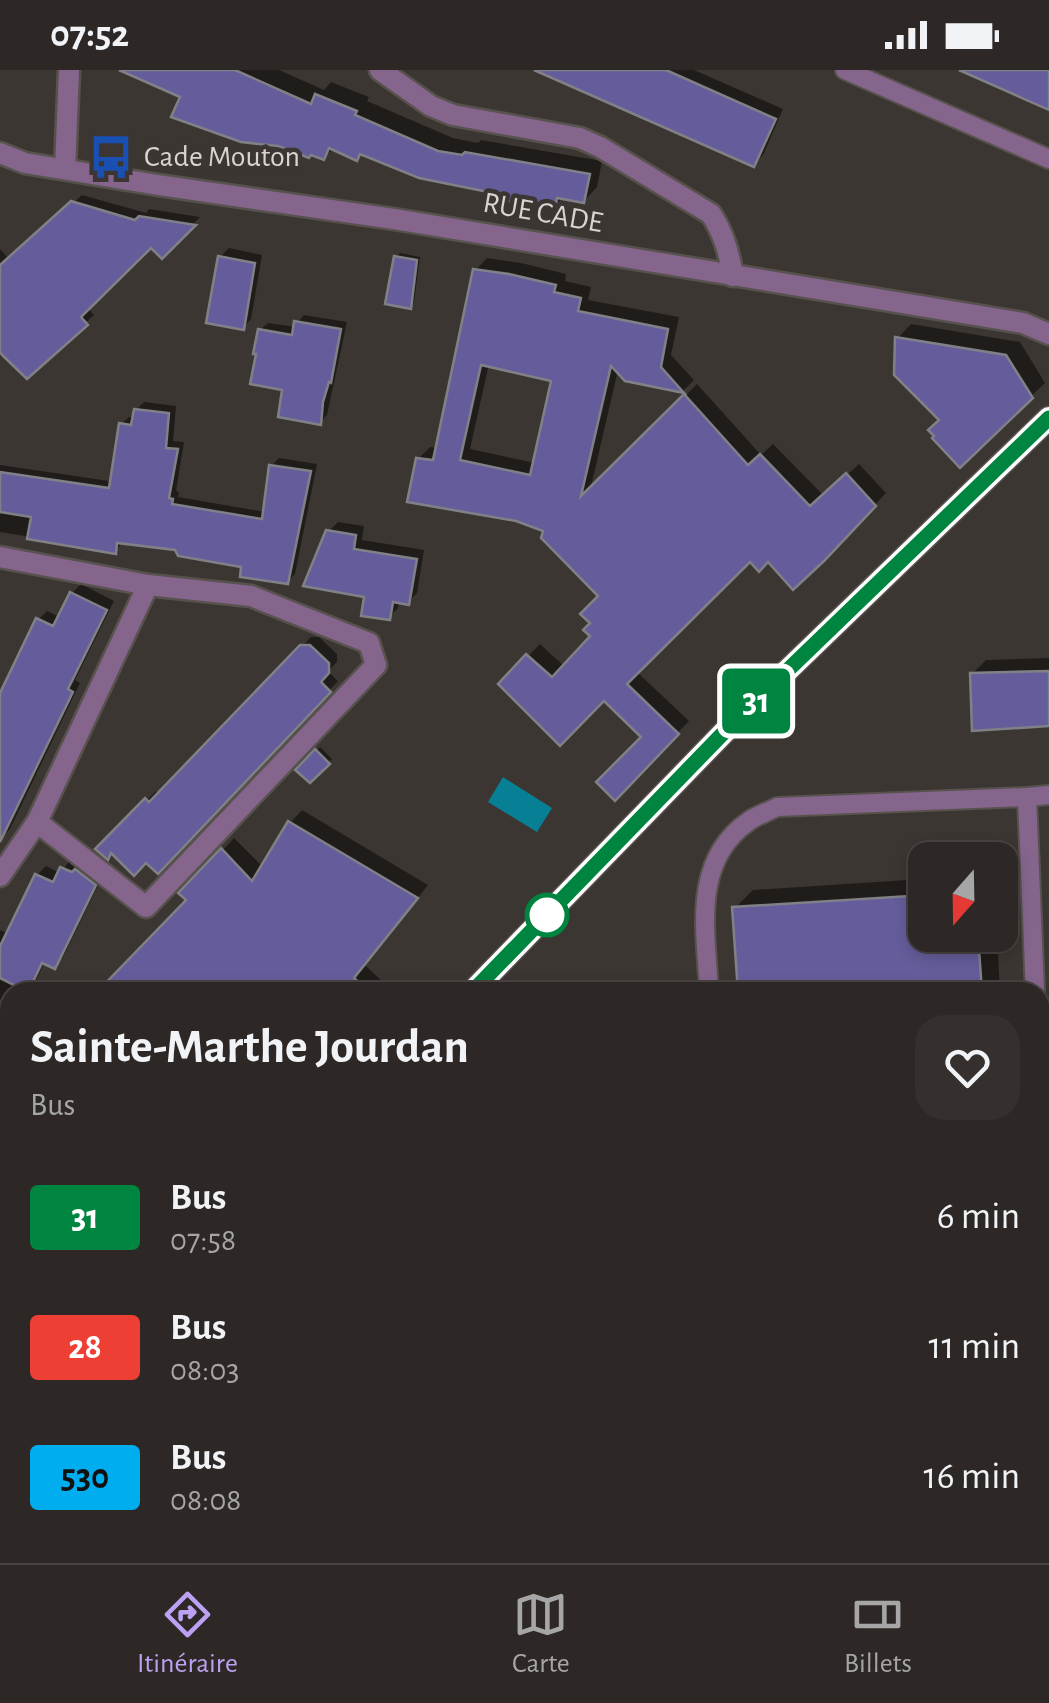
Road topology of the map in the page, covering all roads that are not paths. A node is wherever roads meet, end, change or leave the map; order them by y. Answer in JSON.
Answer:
{"nodes":[{"id":1,"x":69,"y":70,"type":"edge"},
{"id":2,"x":380,"y":70,"type":"edge"},
{"id":3,"x":845,"y":70,"type":"edge"},
{"id":4,"x":0,"y":152,"type":"edge"},
{"id":5,"x":1049,"y":159,"type":"edge"},
{"id":6,"x":24,"y":163,"type":"junction"},
{"id":7,"x":0,"y":168,"type":"edge"},
{"id":8,"x":65,"y":169,"type":"junction"},
{"id":9,"x":733,"y":276,"type":"junction"},
{"id":10,"x":1049,"y":334,"type":"edge"},
{"id":11,"x":1049,"y":418,"type":"edge"},
{"id":12,"x":0,"y":557,"type":"edge"},
{"id":13,"x":148,"y":585,"type":"junction"},
{"id":14,"x":1049,"y":795,"type":"edge"},
{"id":15,"x":1027,"y":796,"type":"junction"},
{"id":16,"x":38,"y":822,"type":"junction"},
{"id":17,"x":0,"y":876,"type":"edge"},
{"id":18,"x":482,"y":982,"type":"edge"},
{"id":19,"x":708,"y":982,"type":"edge"},
{"id":20,"x":1036,"y":982,"type":"edge"}],
"edges":[{"from":1,"to":8,"type":"street"},
{"from":2,"to":9,"type":"street"},
{"from":3,"to":5,"type":"lane"},
{"from":4,"to":6,"type":"street","name":"RUE CADE"},
{"from":6,"to":7,"type":"street","name":"RUE CADE"},
{"from":6,"to":8,"type":"street","name":"RUE CADE"},
{"from":8,"to":9,"type":"street","name":"RUE CADE"},
{"from":9,"to":10,"type":"street","name":"RUE CADE"},
{"from":11,"to":18,"type":"street"},
{"from":12,"to":13,"type":"street"},
{"from":13,"to":16,"type":"street"},
{"from":13,"to":16,"type":"street"},
{"from":14,"to":15,"type":"lane"},
{"from":15,"to":19,"type":"lane"},
{"from":15,"to":20,"type":"lane"},
{"from":16,"to":17,"type":"street"}]}
